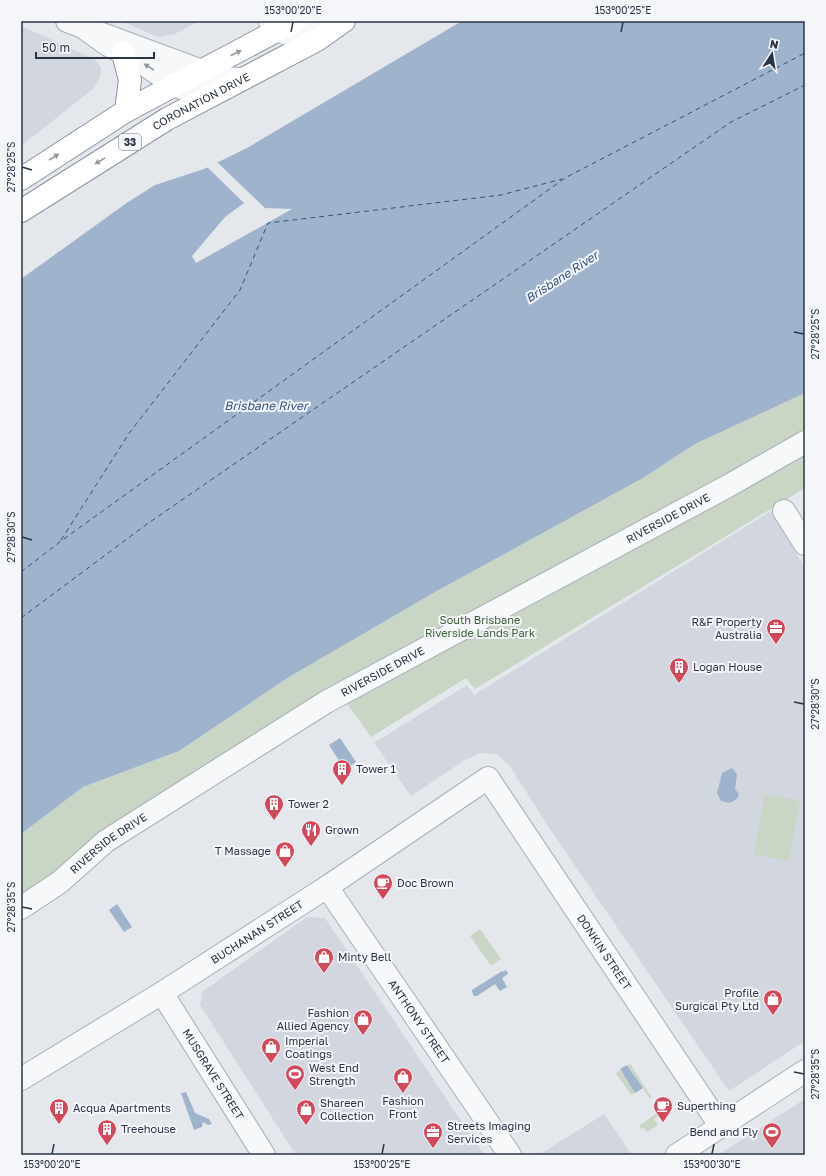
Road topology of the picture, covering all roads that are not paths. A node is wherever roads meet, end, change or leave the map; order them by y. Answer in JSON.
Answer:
{"nodes":[{"id":1,"x":67,"y":21,"type":"edge"},
{"id":2,"x":333,"y":21,"type":"edge"},
{"id":3,"x":344,"y":21,"type":"edge"},
{"id":4,"x":281,"y":24,"type":"edge"},
{"id":5,"x":87,"y":30,"type":"junction"},
{"id":6,"x":123,"y":53,"type":"junction"},
{"id":7,"x":202,"y":71,"type":"junction"},
{"id":8,"x":243,"y":79,"type":"junction"},
{"id":9,"x":174,"y":85,"type":"junction"},
{"id":10,"x":126,"y":111,"type":"junction"},
{"id":11,"x":21,"y":179,"type":"edge"},
{"id":12,"x":21,"y":211,"type":"edge"},
{"id":13,"x":805,"y":442,"type":"edge"},
{"id":14,"x":784,"y":511,"type":"dead end"},
{"id":15,"x":805,"y":544,"type":"edge"},
{"id":16,"x":488,"y":778,"type":"joint"},
{"id":17,"x":327,"y":887,"type":"junction"},
{"id":18,"x":21,"y":908,"type":"edge"},
{"id":19,"x":162,"y":994,"type":"junction"},
{"id":20,"x":805,"y":1071,"type":"edge"},
{"id":21,"x":21,"y":1079,"type":"edge"},
{"id":22,"x":721,"y":1126,"type":"junction"},
{"id":23,"x":264,"y":1155,"type":"edge"},
{"id":24,"x":510,"y":1155,"type":"edge"},
{"id":25,"x":677,"y":1155,"type":"edge"}],
"edges":[{"from":1,"to":5,"type":"street"},
{"from":2,"to":4,"type":"street"},
{"from":3,"to":8,"type":"highway","name":"CORONATION DRIVE","number":"33"},
{"from":7,"to":4,"type":"highway","number":"33","one_way":true},
{"from":5,"to":6,"type":"street"},
{"from":5,"to":7,"type":"street"},
{"from":9,"to":6,"type":"street","one_way":true},
{"from":6,"to":10,"type":"highway"},
{"from":7,"to":9,"type":"highway","number":"33"},
{"from":8,"to":9,"type":"street"},
{"from":8,"to":12,"type":"highway","name":"CORONATION DRIVE","number":"33","one_way":true},
{"from":9,"to":10,"type":"highway","number":"33"},
{"from":11,"to":10,"type":"highway","number":"33","one_way":true},
{"from":13,"to":18,"type":"street","name":"RIVERSIDE DRIVE"},
{"from":14,"to":15,"type":"street"},
{"from":16,"to":17,"type":"street","name":"BUCHANAN STREET"},
{"from":16,"to":22,"type":"street","name":"DONKIN STREET"},
{"from":17,"to":19,"type":"street","name":"BUCHANAN STREET"},
{"from":17,"to":24,"type":"street","name":"ANTHONY STREET"},
{"from":19,"to":21,"type":"street","name":"BUCHANAN STREET"},
{"from":19,"to":23,"type":"street","name":"MUSGRAVE STREET"},
{"from":20,"to":22,"type":"street"},
{"from":22,"to":25,"type":"street"}]}
